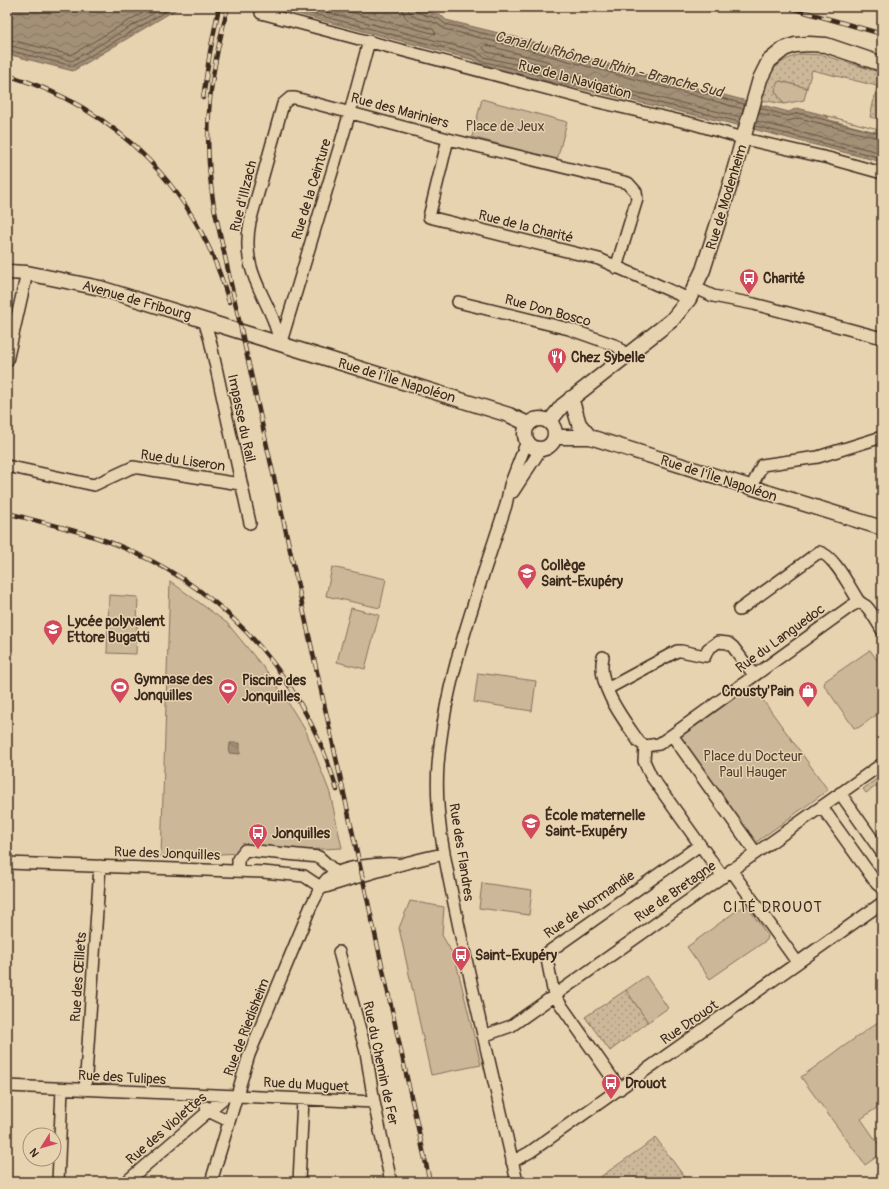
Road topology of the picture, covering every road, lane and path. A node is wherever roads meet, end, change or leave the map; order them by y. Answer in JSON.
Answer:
{"nodes":[{"id":1,"x":261,"y":13,"type":"dead end"},
{"id":2,"x":369,"y":41,"type":"junction"},
{"id":3,"x":882,"y":64,"type":"edge"},
{"id":4,"x":287,"y":100,"type":"joint"},
{"id":5,"x":350,"y":112,"type":"junction"},
{"id":6,"x":744,"y":136,"type":"junction"},
{"id":7,"x":448,"y":139,"type":"junction"},
{"id":8,"x":882,"y":173,"type":"edge"},
{"id":9,"x":7,"y":263,"type":"edge"},
{"id":10,"x":616,"y":268,"type":"junction"},
{"id":11,"x":7,"y":272,"type":"edge"},
{"id":12,"x":27,"y":273,"type":"junction"},
{"id":13,"x":692,"y":294,"type":"junction"},
{"id":14,"x":458,"y":302,"type":"dead end"},
{"id":15,"x":204,"y":320,"type":"junction"},
{"id":16,"x":882,"y":338,"type":"edge"},
{"id":17,"x":265,"y":340,"type":"joint"},
{"id":18,"x":280,"y":345,"type":"junction"},
{"id":19,"x":626,"y":356,"type":"junction"},
{"id":20,"x":7,"y":361,"type":"edge"},
{"id":21,"x":571,"y":398,"type":"junction"},
{"id":22,"x":550,"y":421,"type":"junction"},
{"id":23,"x":528,"y":424,"type":"junction"},
{"id":24,"x":556,"y":437,"type":"junction"},
{"id":25,"x":590,"y":437,"type":"junction"},
{"id":26,"x":882,"y":437,"type":"edge"},
{"id":27,"x":527,"y":441,"type":"junction"},
{"id":28,"x":541,"y":449,"type":"junction"},
{"id":29,"x":7,"y":466,"type":"edge"},
{"id":30,"x":240,"y":484,"type":"junction"},
{"id":31,"x":751,"y":488,"type":"junction"},
{"id":32,"x":506,"y":505,"type":"junction"},
{"id":33,"x":250,"y":523,"type":"dead end"},
{"id":34,"x":882,"y":528,"type":"edge"},
{"id":35,"x":859,"y":602,"type":"junction"},
{"id":36,"x":739,"y":610,"type":"dead end"},
{"id":37,"x":882,"y":630,"type":"edge"},
{"id":38,"x":603,"y":657,"type":"dead end"},
{"id":39,"x":754,"y":675,"type":"junction"},
{"id":40,"x":608,"y":689,"type":"junction"},
{"id":41,"x":672,"y":735,"type":"junction"},
{"id":42,"x":645,"y":746,"type":"junction"},
{"id":43,"x":882,"y":764,"type":"edge"},
{"id":44,"x":840,"y":793,"type":"junction"},
{"id":45,"x":822,"y":807,"type":"junction"},
{"id":46,"x":700,"y":845,"type":"junction"},
{"id":47,"x":756,"y":853,"type":"junction"},
{"id":48,"x":882,"y":853,"type":"edge"},
{"id":49,"x":444,"y":854,"type":"junction"},
{"id":50,"x":7,"y":863,"type":"edge"},
{"id":51,"x":396,"y":864,"type":"junction"},
{"id":52,"x":100,"y":866,"type":"junction"},
{"id":53,"x":238,"y":871,"type":"junction"},
{"id":54,"x":337,"y":873,"type":"junction"},
{"id":55,"x":727,"y":873,"type":"junction"},
{"id":56,"x":322,"y":888,"type":"junction"},
{"id":57,"x":882,"y":888,"type":"edge"},
{"id":58,"x":882,"y":903,"type":"edge"},
{"id":59,"x":339,"y":952,"type":"dead end"},
{"id":60,"x":797,"y":962,"type":"junction"},
{"id":61,"x":554,"y":995,"type":"junction"},
{"id":62,"x":482,"y":1036,"type":"junction"},
{"id":63,"x":7,"y":1086,"type":"edge"},
{"id":64,"x":62,"y":1089,"type":"junction"},
{"id":65,"x":620,"y":1089,"type":"junction"},
{"id":66,"x":85,"y":1090,"type":"junction"},
{"id":67,"x":200,"y":1096,"type":"junction"},
{"id":68,"x":236,"y":1096,"type":"junction"},
{"id":69,"x":225,"y":1097,"type":"junction"},
{"id":70,"x":303,"y":1098,"type":"junction"},
{"id":71,"x":374,"y":1102,"type":"junction"},
{"id":72,"x":208,"y":1111,"type":"junction"},
{"id":73,"x":229,"y":1121,"type":"junction"},
{"id":74,"x":512,"y":1162,"type":"junction"},
{"id":75,"x":58,"y":1182,"type":"edge"},
{"id":76,"x":126,"y":1182,"type":"edge"},
{"id":77,"x":211,"y":1182,"type":"edge"},
{"id":78,"x":300,"y":1182,"type":"edge"},
{"id":79,"x":391,"y":1182,"type":"edge"},
{"id":80,"x":517,"y":1182,"type":"edge"}],
"edges":[{"from":1,"to":2,"type":"street","name":"Rue de la Navigation"},
{"from":2,"to":5,"type":"street","name":"Rue de la Ceinture"},
{"from":2,"to":6,"type":"street","name":"Rue de la Navigation"},
{"from":3,"to":6,"type":"main road","name":"Rue de Modenheim"},
{"from":4,"to":5,"type":"street","name":"Rue des Mariniers"},
{"from":4,"to":18,"type":"street","name":"Rue d'Illzach"},
{"from":5,"to":7,"type":"street","name":"Rue des Mariniers"},
{"from":5,"to":18,"type":"street","name":"Rue de la Ceinture"},
{"from":6,"to":8,"type":"street","name":"Rue de la Navigation"},
{"from":6,"to":13,"type":"main road","name":"Rue de Modenheim"},
{"from":7,"to":10,"type":"street","name":"Rue de la Charité"},
{"from":7,"to":10,"type":"street","name":"Rue des Mariniers"},
{"from":9,"to":12,"type":"main road"},
{"from":10,"to":13,"type":"street","name":"Rue de la Charité"},
{"from":11,"to":12,"type":"main road","name":"Avenue de Fribourg"},
{"from":12,"to":15,"type":"main road","name":"Avenue de Fribourg"},
{"from":12,"to":20,"type":"street"},
{"from":13,"to":16,"type":"street","name":"Rue de la Charité"},
{"from":13,"to":19,"type":"main road","name":"Rue de Modenheim"},
{"from":14,"to":19,"type":"street","name":"Rue Don Bosco"},
{"from":15,"to":17,"type":"main road","name":"Avenue de Fribourg"},
{"from":15,"to":30,"type":"street","name":"Impasse du Rail"},
{"from":17,"to":18,"type":"main road","name":"Rue de l'Île Napoléon"},
{"from":18,"to":23,"type":"main road","name":"Rue de l'Île Napoléon"},
{"from":19,"to":21,"type":"main road","name":"Rue de Modenheim"},
{"from":21,"to":22,"type":"main road","name":"Rue de Modenheim"},
{"from":21,"to":25,"type":"main road"},
{"from":22,"to":23,"type":"main road"},
{"from":22,"to":24,"type":"main road"},
{"from":23,"to":27,"type":"main road"},
{"from":24,"to":25,"type":"main road","name":"Rue de l'Île Napoléon"},
{"from":24,"to":28,"type":"main road"},
{"from":25,"to":31,"type":"main road","name":"Rue de l'Île Napoléon"},
{"from":26,"to":31,"type":"street"},
{"from":27,"to":28,"type":"main road"},
{"from":27,"to":32,"type":"street","name":"Rue des Flandres"},
{"from":28,"to":32,"type":"street","name":"Rue des Flandres"},
{"from":29,"to":30,"type":"street","name":"Rue du Liseron"},
{"from":30,"to":33,"type":"street","name":"Impasse du Rail"},
{"from":31,"to":34,"type":"main road","name":"Rue de l'Île Napoléon"},
{"from":32,"to":49,"type":"street","name":"Rue des Flandres"},
{"from":35,"to":36,"type":"street"},
{"from":35,"to":37,"type":"street"},
{"from":35,"to":39,"type":"street","name":"Rue du Languedoc"},
{"from":38,"to":40,"type":"street"},
{"from":39,"to":40,"type":"street"},
{"from":39,"to":41,"type":"street","name":"Rue du Languedoc"},
{"from":40,"to":42,"type":"street"},
{"from":41,"to":42,"type":"street","name":"Rue du Languedoc"},
{"from":41,"to":47,"type":"street"},
{"from":42,"to":46,"type":"street"},
{"from":43,"to":44,"type":"street","name":"Rue de Bretagne"},
{"from":44,"to":45,"type":"street","name":"Rue de Bretagne"},
{"from":44,"to":48,"type":"street"},
{"from":45,"to":47,"type":"street","name":"Rue de Bretagne"},
{"from":45,"to":57,"type":"street"},
{"from":46,"to":55,"type":"street"},
{"from":46,"to":61,"type":"street","name":"Rue de Normandie"},
{"from":47,"to":55,"type":"street","name":"Rue de Bretagne"},
{"from":49,"to":51,"type":"street"},
{"from":49,"to":62,"type":"street","name":"Rue des Flandres"},
{"from":50,"to":52,"type":"street","name":"Rue des Jonquilles"},
{"from":51,"to":54,"type":"street"},
{"from":51,"to":56,"type":"street"},
{"from":52,"to":53,"type":"street","name":"Rue des Jonquilles"},
{"from":52,"to":66,"type":"street","name":"Rue des Œillets"},
{"from":53,"to":54,"type":"street"},
{"from":53,"to":56,"type":"street","name":"Rue des Jonquilles"},
{"from":54,"to":56,"type":"street","name":"Rue de Riedisheim"},
{"from":55,"to":60,"type":"street"},
{"from":55,"to":61,"type":"street","name":"Rue de Bretagne"},
{"from":56,"to":68,"type":"street","name":"Rue de Riedisheim"},
{"from":58,"to":60,"type":"street","name":"Rue Drouot"},
{"from":59,"to":71,"type":"street","name":"Rue du Chemin de Fer"},
{"from":60,"to":65,"type":"street","name":"Rue Drouot"},
{"from":61,"to":62,"type":"street","name":"Rue de Bretagne"},
{"from":61,"to":65,"type":"street","name":"Rue de Normandie"},
{"from":62,"to":74,"type":"street","name":"Rue des Flandres"},
{"from":63,"to":64,"type":"street","name":"Rue des Tulipes"},
{"from":64,"to":66,"type":"street","name":"Rue des Tulipes"},
{"from":64,"to":75,"type":"street"},
{"from":65,"to":74,"type":"street","name":"Rue Drouot"},
{"from":66,"to":67,"type":"street","name":"Rue des Tulipes"},
{"from":67,"to":69,"type":"street","name":"Rue des Tulipes"},
{"from":67,"to":72,"type":"street"},
{"from":68,"to":69,"type":"street","name":"Rue des Tulipes"},
{"from":68,"to":70,"type":"street","name":"Rue du Muguet"},
{"from":68,"to":73,"type":"street","name":"Rue de Riedisheim"},
{"from":69,"to":72,"type":"street","name":"Rue des Violettes"},
{"from":70,"to":71,"type":"street","name":"Rue du Muguet"},
{"from":70,"to":78,"type":"street"},
{"from":71,"to":79,"type":"street","name":"Rue du Chemin de Fer"},
{"from":72,"to":73,"type":"street"},
{"from":72,"to":76,"type":"street","name":"Rue des Violettes"},
{"from":73,"to":77,"type":"street","name":"Rue de Riedisheim"},
{"from":74,"to":80,"type":"street","name":"Rue des Flandres"}]}
